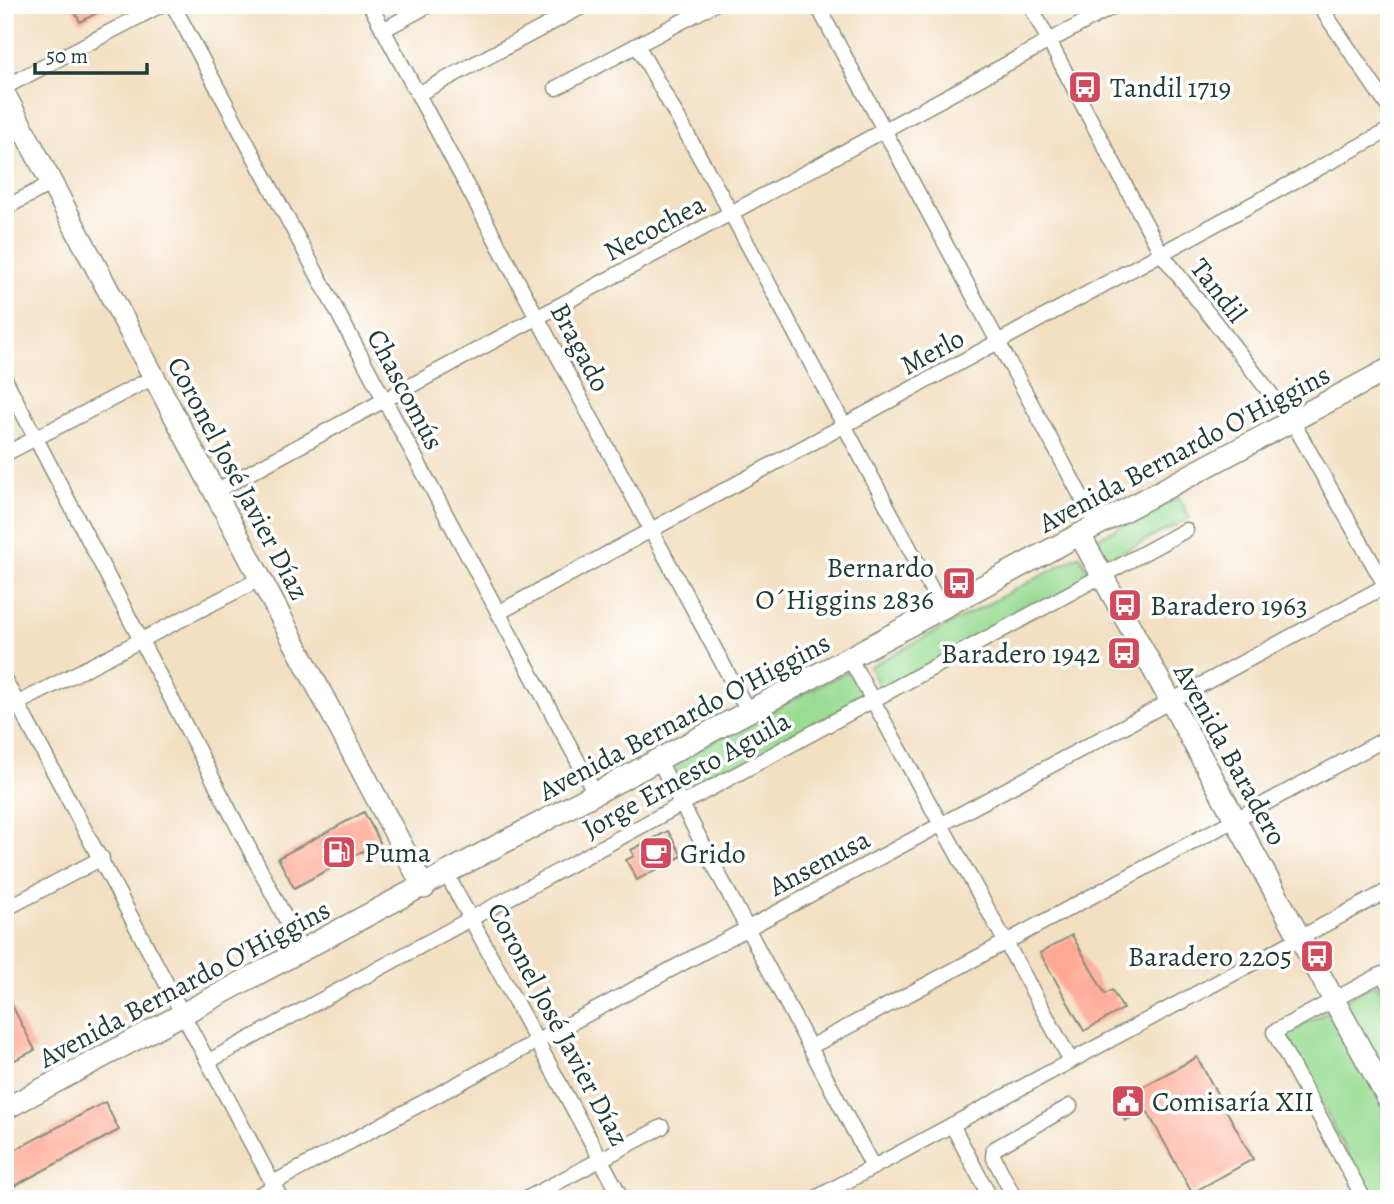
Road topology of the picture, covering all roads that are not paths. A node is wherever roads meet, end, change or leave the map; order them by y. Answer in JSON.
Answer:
{"nodes":[{"id":1,"x":161,"y":5,"type":"edge"},
{"id":2,"x":173,"y":5,"type":"edge"},
{"id":3,"x":370,"y":5,"type":"edge"},
{"id":4,"x":429,"y":5,"type":"edge"},
{"id":5,"x":585,"y":5,"type":"edge"},
{"id":6,"x":713,"y":5,"type":"edge"},
{"id":7,"x":817,"y":5,"type":"edge"},
{"id":8,"x":1030,"y":5,"type":"edge"},
{"id":9,"x":1116,"y":5,"type":"edge"},
{"id":10,"x":1320,"y":5,"type":"edge"},
{"id":11,"x":383,"y":30,"type":"junction"},
{"id":12,"x":1048,"y":41,"type":"junction"},
{"id":13,"x":637,"y":45,"type":"junction"},
{"id":14,"x":5,"y":88,"type":"edge"},
{"id":15,"x":556,"y":88,"type":"dead end"},
{"id":16,"x":418,"y":94,"type":"junction"},
{"id":17,"x":5,"y":95,"type":"edge"},
{"id":18,"x":1389,"y":108,"type":"edge"},
{"id":19,"x":1389,"y":130,"type":"edge"},
{"id":20,"x":885,"y":131,"type":"junction"},
{"id":21,"x":52,"y":183,"type":"junction"},
{"id":22,"x":5,"y":208,"type":"edge"},
{"id":23,"x":731,"y":214,"type":"junction"},
{"id":24,"x":1161,"y":253,"type":"junction"},
{"id":25,"x":537,"y":318,"type":"junction"},
{"id":26,"x":999,"y":343,"type":"junction"},
{"id":27,"x":1389,"y":369,"type":"edge"},
{"id":28,"x":153,"y":377,"type":"junction"},
{"id":29,"x":5,"y":379,"type":"edge"},
{"id":30,"x":384,"y":400,"type":"junction"},
{"id":31,"x":1292,"y":421,"type":"junction"},
{"id":32,"x":842,"y":427,"type":"junction"},
{"id":33,"x":36,"y":438,"type":"junction"},
{"id":34,"x":5,"y":454,"type":"edge"},
{"id":35,"x":214,"y":492,"type":"junction"},
{"id":36,"x":651,"y":530,"type":"junction"},
{"id":37,"x":1186,"y":530,"type":"dead end"},
{"id":38,"x":1088,"y":531,"type":"junction"},
{"id":39,"x":1101,"y":576,"type":"junction"},
{"id":40,"x":260,"y":579,"type":"junction"},
{"id":41,"x":1388,"y":587,"type":"edge"},
{"id":42,"x":942,"y":609,"type":"junction"},
{"id":43,"x":498,"y":613,"type":"junction"},
{"id":44,"x":143,"y":641,"type":"junction"},
{"id":45,"x":850,"y":659,"type":"junction"},
{"id":46,"x":5,"y":680,"type":"edge"},
{"id":47,"x":873,"y":699,"type":"junction"},
{"id":48,"x":1171,"y":701,"type":"junction"},
{"id":49,"x":11,"y":706,"type":"edge"},
{"id":50,"x":749,"y":713,"type":"junction"},
{"id":51,"x":1389,"y":737,"type":"edge"},
{"id":52,"x":659,"y":761,"type":"junction"},
{"id":53,"x":596,"y":795,"type":"junction"},
{"id":54,"x":681,"y":804,"type":"junction"},
{"id":55,"x":1236,"y":820,"type":"junction"},
{"id":56,"x":941,"y":824,"type":"junction"},
{"id":57,"x":102,"y":858,"type":"junction"},
{"id":58,"x":447,"y":875,"type":"junction"},
{"id":59,"x":424,"y":888,"type":"junction"},
{"id":60,"x":1389,"y":890,"type":"edge"},
{"id":61,"x":5,"y":909,"type":"edge"},
{"id":62,"x":470,"y":919,"type":"junction"},
{"id":63,"x":747,"y":928,"type":"junction"},
{"id":64,"x":1300,"y":938,"type":"junction"},
{"id":65,"x":1006,"y":943,"type":"junction"},
{"id":66,"x":303,"y":952,"type":"junction"},
{"id":67,"x":1389,"y":986,"type":"edge"},
{"id":68,"x":1334,"y":1000,"type":"junction"},
{"id":69,"x":185,"y":1016,"type":"junction"},
{"id":70,"x":537,"y":1041,"type":"junction"},
{"id":71,"x":810,"y":1047,"type":"junction"},
{"id":72,"x":209,"y":1061,"type":"junction"},
{"id":73,"x":1071,"y":1061,"type":"junction"},
{"id":74,"x":1389,"y":1101,"type":"edge"},
{"id":75,"x":1070,"y":1106,"type":"dead end"},
{"id":76,"x":5,"y":1109,"type":"edge"},
{"id":77,"x":951,"y":1125,"type":"junction"},
{"id":78,"x":662,"y":1127,"type":"dead end"},
{"id":79,"x":600,"y":1159,"type":"junction"},
{"id":80,"x":873,"y":1167,"type":"junction"},
{"id":81,"x":273,"y":1183,"type":"junction"},
{"id":82,"x":244,"y":1199,"type":"edge"},
{"id":83,"x":281,"y":1199,"type":"edge"},
{"id":84,"x":526,"y":1199,"type":"edge"},
{"id":85,"x":622,"y":1199,"type":"edge"},
{"id":86,"x":814,"y":1199,"type":"edge"},
{"id":87,"x":991,"y":1199,"type":"edge"},
{"id":88,"x":1015,"y":1199,"type":"edge"},
{"id":89,"x":1364,"y":1199,"type":"edge"}],
"edges":[{"from":1,"to":14,"type":"street"},
{"from":2,"to":30,"type":"street","name":"Chascomús"},
{"from":3,"to":11,"type":"street","name":"Bragado"},
{"from":4,"to":11,"type":"street"},
{"from":5,"to":16,"type":"street"},
{"from":6,"to":13,"type":"street"},
{"from":7,"to":20,"type":"street"},
{"from":8,"to":12,"type":"street","name":"Tandil"},
{"from":9,"to":12,"type":"street","name":"Necochea"},
{"from":10,"to":18,"type":"street"},
{"from":11,"to":16,"type":"street","name":"Bragado"},
{"from":12,"to":20,"type":"street","name":"Necochea"},
{"from":12,"to":24,"type":"street","name":"Tandil"},
{"from":13,"to":15,"type":"street"},
{"from":13,"to":23,"type":"street"},
{"from":16,"to":25,"type":"street","name":"Bragado"},
{"from":17,"to":21,"type":"main road","name":"Coronel José Javier Díaz"},
{"from":19,"to":24,"type":"street","name":"Merlo"},
{"from":20,"to":23,"type":"street","name":"Necochea"},
{"from":20,"to":26,"type":"street"},
{"from":21,"to":22,"type":"street"},
{"from":21,"to":28,"type":"main road","name":"Coronel José Javier Díaz"},
{"from":23,"to":25,"type":"street","name":"Necochea"},
{"from":23,"to":32,"type":"street"},
{"from":24,"to":26,"type":"street","name":"Merlo"},
{"from":24,"to":31,"type":"street","name":"Tandil"},
{"from":25,"to":30,"type":"street","name":"Necochea"},
{"from":25,"to":36,"type":"street","name":"Bragado"},
{"from":26,"to":32,"type":"street","name":"Merlo"},
{"from":26,"to":38,"type":"street"},
{"from":27,"to":31,"type":"main road","name":"Avenida Bernardo O'Higgins"},
{"from":28,"to":33,"type":"street"},
{"from":28,"to":35,"type":"main road","name":"Coronel José Javier Díaz"},
{"from":29,"to":33,"type":"street"},
{"from":30,"to":35,"type":"street","name":"Necochea"},
{"from":30,"to":43,"type":"street","name":"Chascomús"},
{"from":31,"to":38,"type":"main road","name":"Avenida Bernardo O'Higgins"},
{"from":31,"to":41,"type":"street","name":"Tandil"},
{"from":32,"to":36,"type":"street","name":"Merlo"},
{"from":32,"to":42,"type":"street"},
{"from":33,"to":34,"type":"street"},
{"from":33,"to":44,"type":"street"},
{"from":35,"to":40,"type":"main road","name":"Coronel José Javier Díaz"},
{"from":36,"to":43,"type":"street","name":"Merlo"},
{"from":36,"to":50,"type":"street","name":"Bragado"},
{"from":37,"to":39,"type":"street","name":"Jorge Ernesto Aguila"},
{"from":38,"to":39,"type":"main road","name":"Avenida Baradero"},
{"from":38,"to":42,"type":"main road","name":"Avenida Bernardo O'Higgins"},
{"from":39,"to":47,"type":"street","name":"Jorge Ernesto Aguila"},
{"from":39,"to":48,"type":"main road","name":"Avenida Baradero"},
{"from":40,"to":44,"type":"street"},
{"from":40,"to":59,"type":"main road","name":"Coronel José Javier Díaz"},
{"from":41,"to":48,"type":"street","name":"Ansenusa"},
{"from":42,"to":45,"type":"main road","name":"Avenida Bernardo O'Higgins"},
{"from":43,"to":53,"type":"street","name":"Chascomús"},
{"from":44,"to":49,"type":"street"},
{"from":44,"to":66,"type":"street"},
{"from":45,"to":47,"type":"street"},
{"from":45,"to":50,"type":"main road","name":"Avenida Bernardo O'Higgins"},
{"from":46,"to":49,"type":"street"},
{"from":47,"to":54,"type":"street","name":"Jorge Ernesto Aguila"},
{"from":47,"to":56,"type":"street"},
{"from":48,"to":55,"type":"main road","name":"Avenida Baradero"},
{"from":48,"to":56,"type":"street","name":"Ansenusa"},
{"from":49,"to":57,"type":"street"},
{"from":50,"to":52,"type":"main road","name":"Avenida Bernardo O'Higgins"},
{"from":51,"to":55,"type":"street"},
{"from":52,"to":53,"type":"main road","name":"Avenida Bernardo O'Higgins"},
{"from":52,"to":54,"type":"street"},
{"from":53,"to":58,"type":"main road","name":"Avenida Bernardo O'Higgins"},
{"from":54,"to":62,"type":"street","name":"Jorge Ernesto Aguila"},
{"from":54,"to":63,"type":"street"},
{"from":55,"to":64,"type":"main road","name":"Avenida Baradero"},
{"from":55,"to":65,"type":"street"},
{"from":56,"to":63,"type":"street","name":"Ansenusa"},
{"from":56,"to":65,"type":"street"},
{"from":57,"to":61,"type":"street"},
{"from":57,"to":69,"type":"street"},
{"from":58,"to":59,"type":"main road","name":"Avenida Bernardo O'Higgins"},
{"from":58,"to":62,"type":"street","name":"Coronel José Javier Díaz"},
{"from":59,"to":66,"type":"main road","name":"Avenida Bernardo O'Higgins"},
{"from":60,"to":64,"type":"street"},
{"from":62,"to":70,"type":"street","name":"Coronel José Javier Díaz"},
{"from":62,"to":72,"type":"street","name":"Jorge Ernesto Aguila"},
{"from":63,"to":70,"type":"street","name":"Ansenusa"},
{"from":63,"to":71,"type":"street"},
{"from":64,"to":68,"type":"main road","name":"Avenida Baradero"},
{"from":64,"to":73,"type":"street"},
{"from":65,"to":71,"type":"street"},
{"from":65,"to":73,"type":"street"},
{"from":66,"to":69,"type":"main road","name":"Avenida Bernardo O'Higgins"},
{"from":67,"to":68,"type":"street"},
{"from":68,"to":74,"type":"main road","name":"Avenida Baradero"},
{"from":68,"to":89,"type":"street"},
{"from":69,"to":72,"type":"street"},
{"from":69,"to":76,"type":"main road","name":"Avenida Bernardo O'Higgins"},
{"from":70,"to":79,"type":"street","name":"Coronel José Javier Díaz"},
{"from":70,"to":81,"type":"street","name":"Ansenusa"},
{"from":71,"to":80,"type":"street"},
{"from":72,"to":81,"type":"street"},
{"from":73,"to":77,"type":"street"},
{"from":75,"to":88,"type":"street"},
{"from":77,"to":80,"type":"street"},
{"from":77,"to":87,"type":"street"},
{"from":78,"to":79,"type":"street"},
{"from":79,"to":84,"type":"street"},
{"from":79,"to":85,"type":"street","name":"Coronel José Javier Díaz"},
{"from":80,"to":86,"type":"street"},
{"from":81,"to":82,"type":"lane"},
{"from":81,"to":83,"type":"street"}]}
